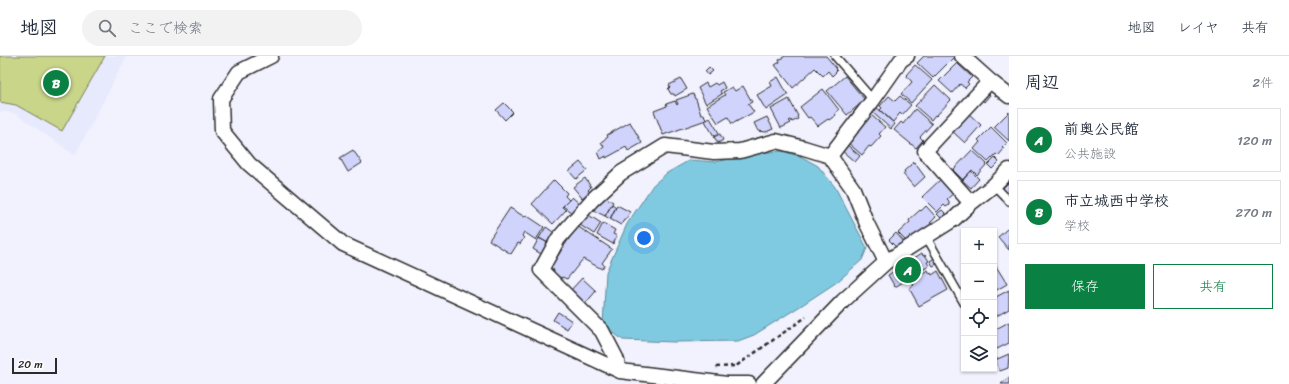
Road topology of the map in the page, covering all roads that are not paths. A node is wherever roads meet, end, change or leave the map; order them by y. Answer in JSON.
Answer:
{"nodes":[{"id":1,"x":271,"y":56,"type":"edge"},
{"id":2,"x":834,"y":56,"type":"edge"},
{"id":3,"x":907,"y":56,"type":"edge"},
{"id":4,"x":962,"y":56,"type":"edge"},
{"id":5,"x":990,"y":81,"type":"junction"},
{"id":6,"x":1009,"y":96,"type":"edge"},
{"id":7,"x":873,"y":100,"type":"junction"},
{"id":8,"x":830,"y":156,"type":"junction"},
{"id":9,"x":1009,"y":170,"type":"edge"},
{"id":10,"x":994,"y":185,"type":"junction"},
{"id":11,"x":1009,"y":201,"type":"edge"},
{"id":12,"x":971,"y":202,"type":"junction"},
{"id":13,"x":927,"y":238,"type":"junction"},
{"id":14,"x":886,"y":262,"type":"junction"},
{"id":15,"x":962,"y":300,"type":"edge"},
{"id":16,"x":620,"y":371,"type":"junction"},
{"id":17,"x":749,"y":384,"type":"edge"},
{"id":18,"x":763,"y":384,"type":"edge"}],
"edges":[{"from":1,"to":16,"type":"street"},
{"from":2,"to":7,"type":"lane"},
{"from":3,"to":7,"type":"street"},
{"from":4,"to":5,"type":"street"},
{"from":5,"to":6,"type":"street"},
{"from":5,"to":12,"type":"street"},
{"from":7,"to":8,"type":"street"},
{"from":8,"to":14,"type":"street"},
{"from":8,"to":16,"type":"street"},
{"from":9,"to":10,"type":"street"},
{"from":10,"to":11,"type":"lane"},
{"from":10,"to":12,"type":"street"},
{"from":12,"to":13,"type":"street"},
{"from":13,"to":14,"type":"street"},
{"from":13,"to":15,"type":"lane"},
{"from":14,"to":18,"type":"street"},
{"from":16,"to":17,"type":"street"}]}
